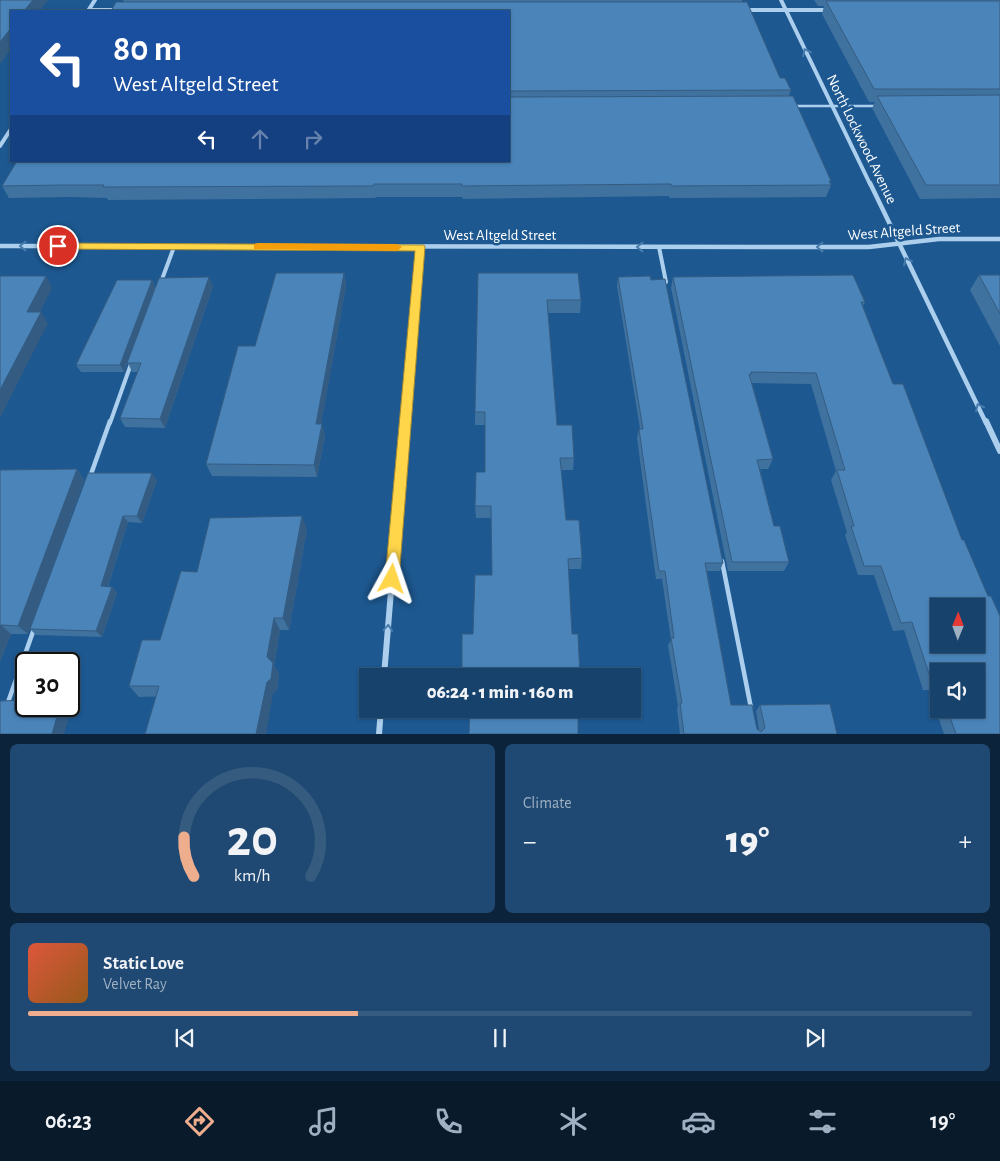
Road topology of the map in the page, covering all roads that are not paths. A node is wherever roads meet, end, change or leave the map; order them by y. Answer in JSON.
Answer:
{"nodes":[{"id":1,"x":781,"y":0,"type":"edge"},
{"id":2,"x":736,"y":10,"type":"edge"},
{"id":3,"x":786,"y":10,"type":"junction"},
{"id":4,"x":835,"y":10,"type":"edge"},
{"id":5,"x":793,"y":106,"type":"edge"},
{"id":6,"x":832,"y":106,"type":"junction"},
{"id":7,"x":882,"y":106,"type":"edge"},
{"id":8,"x":10,"y":131,"type":"edge"},
{"id":9,"x":0,"y":146,"type":"edge"},
{"id":10,"x":1000,"y":240,"type":"edge"},
{"id":11,"x":899,"y":244,"type":"junction"},
{"id":12,"x":0,"y":246,"type":"edge"},
{"id":13,"x":174,"y":246,"type":"junction"},
{"id":14,"x":420,"y":247,"type":"junction"},
{"id":15,"x":659,"y":247,"type":"junction"},
{"id":16,"x":161,"y":284,"type":"edge"},
{"id":17,"x":667,"y":286,"type":"edge"},
{"id":18,"x":133,"y":359,"type":"edge"},
{"id":19,"x":993,"y":436,"type":"junction"},
{"id":20,"x":1000,"y":436,"type":"edge"},
{"id":21,"x":1000,"y":451,"type":"edge"},
{"id":22,"x":89,"y":480,"type":"edge"},
{"id":23,"x":721,"y":558,"type":"edge"},
{"id":24,"x":38,"y":620,"type":"edge"},
{"id":25,"x":385,"y":668,"type":"edge"},
{"id":26,"x":3,"y":714,"type":"edge"},
{"id":27,"x":752,"y":714,"type":"edge"},
{"id":28,"x":380,"y":718,"type":"edge"},
{"id":29,"x":379,"y":734,"type":"edge"}],
"edges":[{"from":1,"to":3,"type":"street","name":"North Lockwood Avenue"},
{"from":2,"to":3,"type":"street"},
{"from":3,"to":4,"type":"street"},
{"from":6,"to":3,"type":"street","name":"North Lockwood Avenue","one_way":true},
{"from":5,"to":6,"type":"lane"},
{"from":6,"to":7,"type":"lane"},
{"from":6,"to":11,"type":"street","name":"North Lockwood Avenue"},
{"from":8,"to":9,"type":"street"},
{"from":10,"to":11,"type":"street","name":"West Altgeld Street"},
{"from":11,"to":15,"type":"street","name":"West Altgeld Street","one_way":true},
{"from":19,"to":11,"type":"street","name":"North Lockwood Avenue","one_way":true},
{"from":13,"to":12,"type":"street","name":"West Altgeld Street","one_way":true},
{"from":13,"to":14,"type":"street","name":"West Altgeld Street"},
{"from":13,"to":16,"type":"lane"},
{"from":15,"to":14,"type":"street","name":"West Altgeld Street","one_way":true},
{"from":25,"to":14,"type":"street","one_way":true},
{"from":15,"to":17,"type":"lane"},
{"from":18,"to":22,"type":"lane"},
{"from":19,"to":20,"type":"lane"},
{"from":19,"to":21,"type":"street","name":"North Lockwood Avenue"},
{"from":23,"to":27,"type":"lane"},
{"from":24,"to":26,"type":"lane"},
{"from":28,"to":29,"type":"street"}]}
